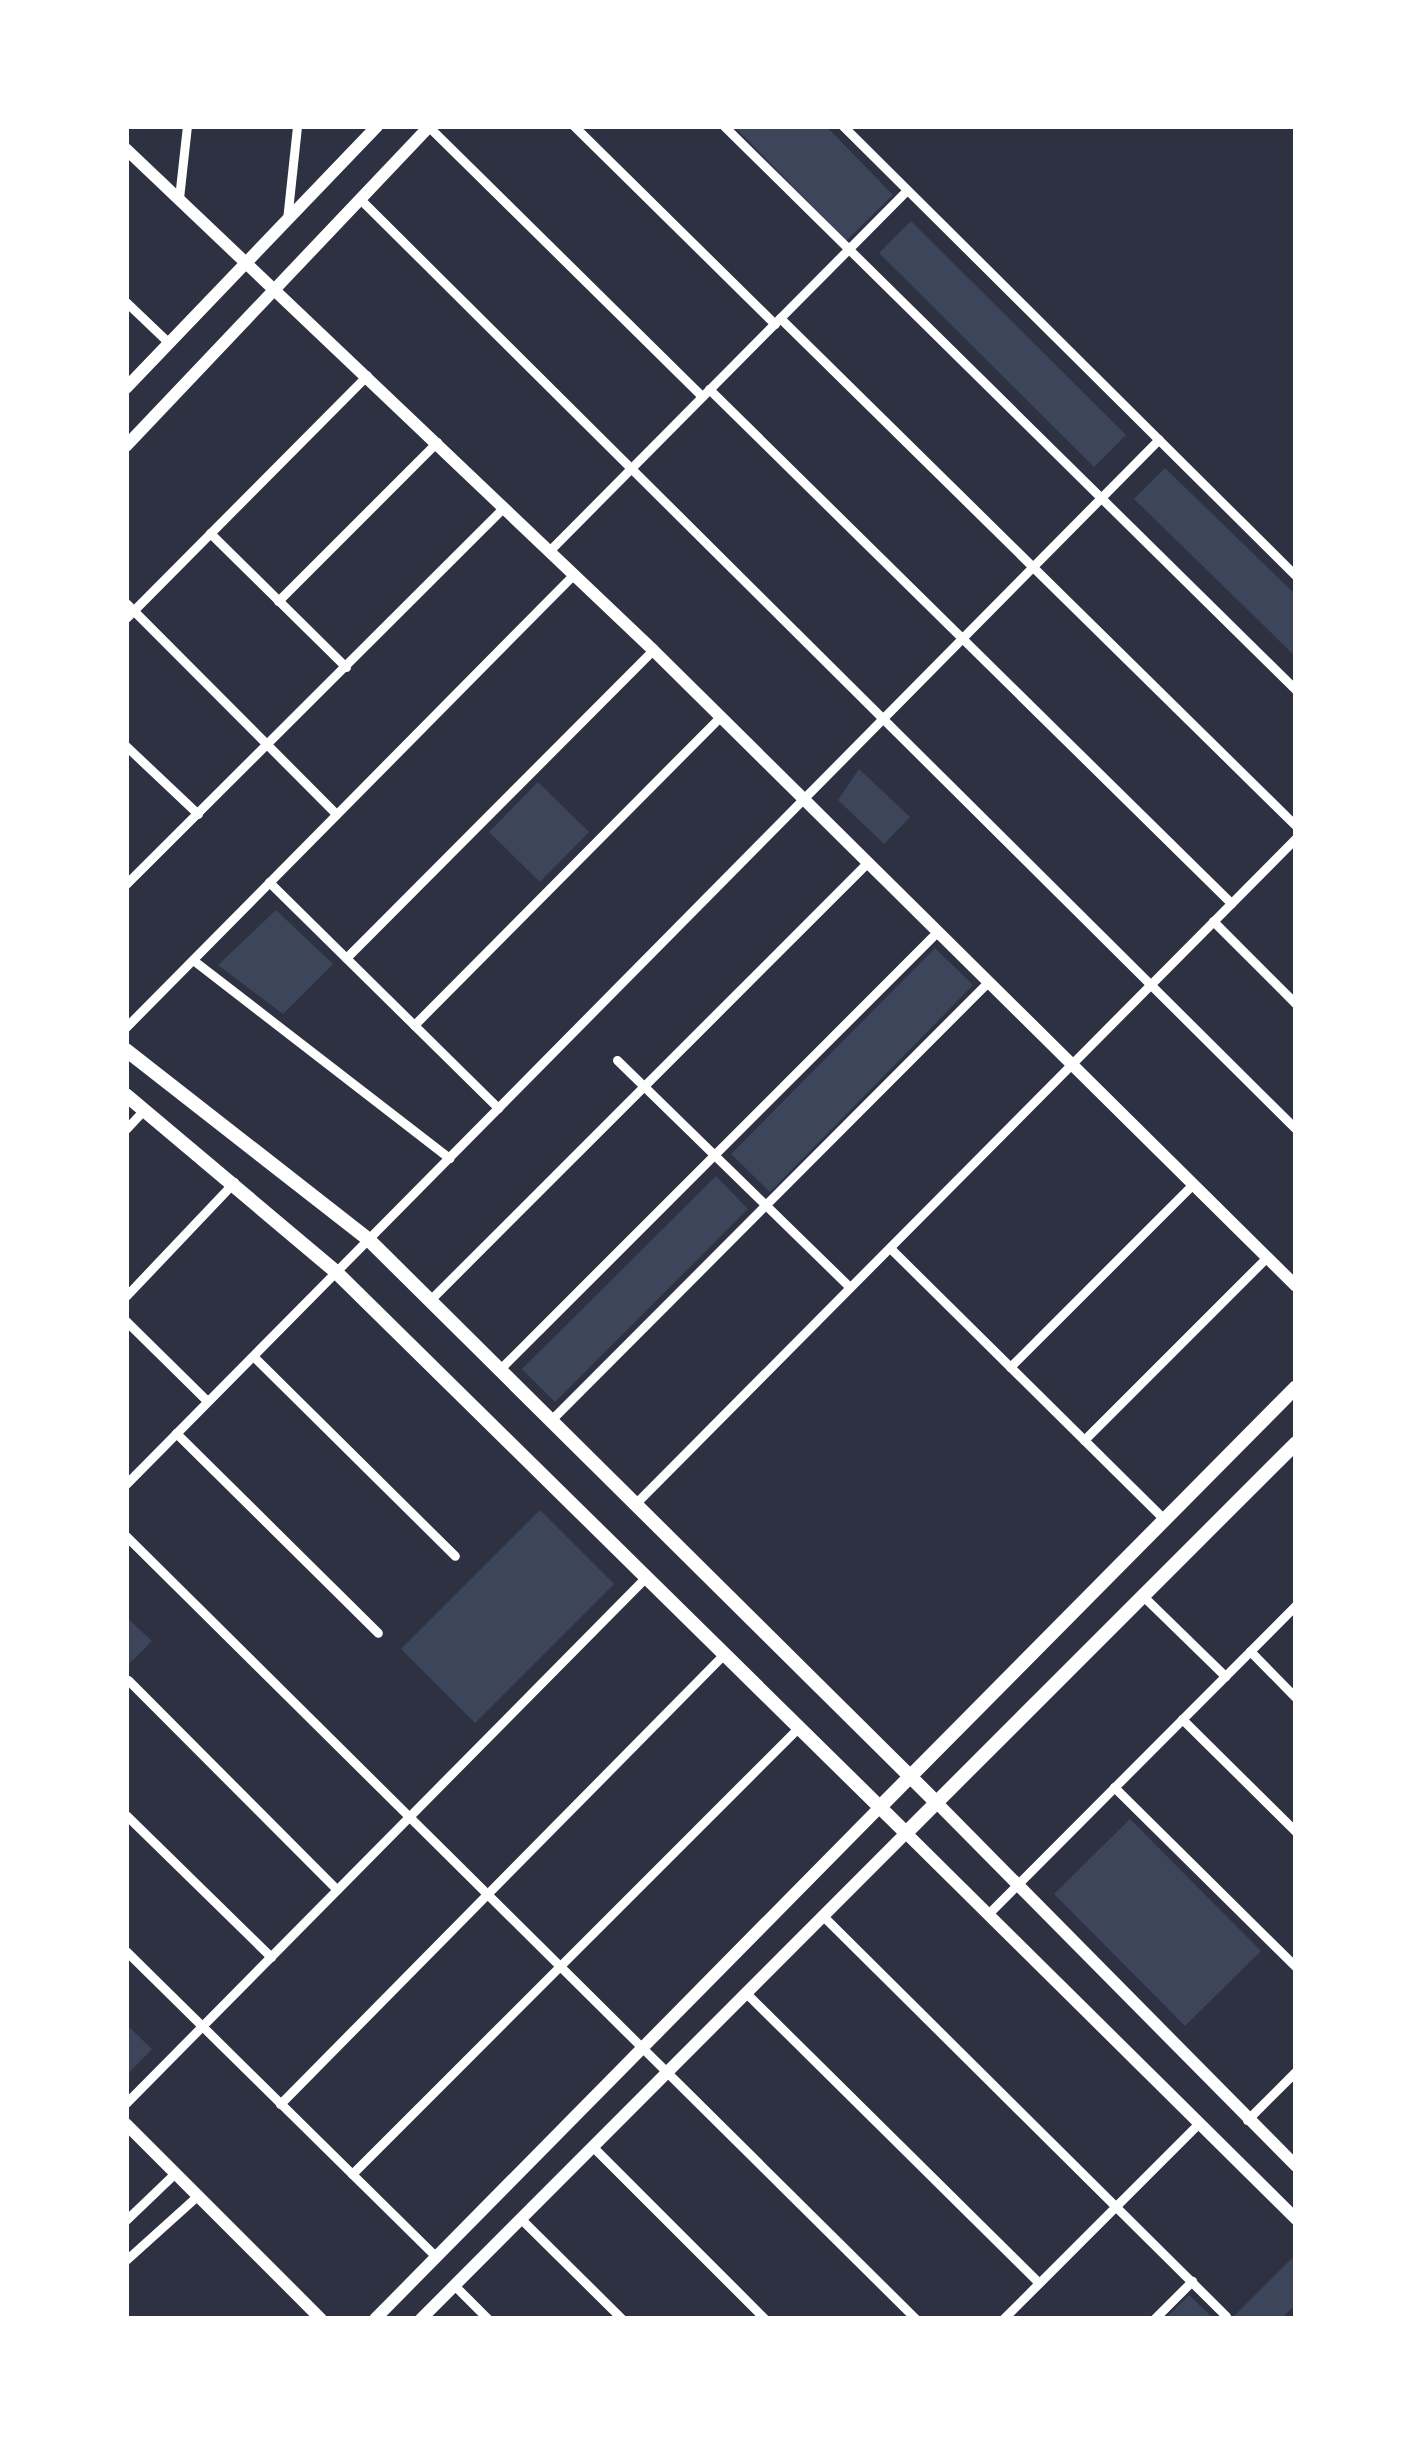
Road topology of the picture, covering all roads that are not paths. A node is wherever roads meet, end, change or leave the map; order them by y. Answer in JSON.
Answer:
{"nodes":[{"id":1,"x":187,"y":126,"type":"edge"},
{"id":2,"x":297,"y":126,"type":"edge"},
{"id":3,"x":377,"y":126,"type":"edge"},
{"id":4,"x":574,"y":126,"type":"edge"},
{"id":5,"x":724,"y":126,"type":"edge"},
{"id":6,"x":843,"y":126,"type":"edge"},
{"id":7,"x":430,"y":127,"type":"edge"},
{"id":8,"x":126,"y":149,"type":"edge"},
{"id":9,"x":905,"y":192,"type":"junction"},
{"id":10,"x":178,"y":199,"type":"junction"},
{"id":11,"x":361,"y":200,"type":"junction"},
{"id":12,"x":287,"y":220,"type":"junction"},
{"id":13,"x":849,"y":249,"type":"junction"},
{"id":14,"x":246,"y":262,"type":"junction"},
{"id":15,"x":276,"y":288,"type":"junction"},
{"id":16,"x":126,"y":302,"type":"edge"},
{"id":17,"x":777,"y":321,"type":"junction"},
{"id":18,"x":169,"y":343,"type":"junction"},
{"id":19,"x":367,"y":375,"type":"junction"},
{"id":20,"x":126,"y":388,"type":"edge"},
{"id":21,"x":706,"y":393,"type":"junction"},
{"id":22,"x":1159,"y":439,"type":"junction"},
{"id":23,"x":436,"y":442,"type":"junction"},
{"id":24,"x":126,"y":446,"type":"edge"},
{"id":25,"x":632,"y":467,"type":"junction"},
{"id":26,"x":1101,"y":498,"type":"junction"},
{"id":27,"x":504,"y":506,"type":"junction"},
{"id":28,"x":210,"y":533,"type":"junction"},
{"id":29,"x":550,"y":550,"type":"junction"},
{"id":30,"x":1033,"y":566,"type":"junction"},
{"id":31,"x":574,"y":574,"type":"junction"},
{"id":32,"x":1296,"y":576,"type":"edge"},
{"id":33,"x":278,"y":601,"type":"junction"},
{"id":34,"x":128,"y":611,"type":"edge"},
{"id":35,"x":962,"y":638,"type":"junction"},
{"id":36,"x":653,"y":650,"type":"junction"},
{"id":37,"x":346,"y":667,"type":"junction"},
{"id":38,"x":1296,"y":690,"type":"edge"},
{"id":39,"x":885,"y":716,"type":"junction"},
{"id":40,"x":719,"y":717,"type":"junction"},
{"id":41,"x":268,"y":746,"type":"junction"},
{"id":42,"x":127,"y":748,"type":"edge"},
{"id":43,"x":803,"y":798,"type":"junction"},
{"id":44,"x":198,"y":814,"type":"junction"},
{"id":45,"x":337,"y":814,"type":"junction"},
{"id":46,"x":1296,"y":826,"type":"edge"},
{"id":47,"x":1296,"y":838,"type":"edge"},
{"id":48,"x":868,"y":862,"type":"junction"},
{"id":49,"x":269,"y":883,"type":"junction"},
{"id":50,"x":126,"y":884,"type":"edge"},
{"id":51,"x":1231,"y":903,"type":"junction"},
{"id":52,"x":1213,"y":921,"type":"junction"},
{"id":53,"x":938,"y":931,"type":"junction"},
{"id":54,"x":346,"y":958,"type":"junction"},
{"id":55,"x":193,"y":960,"type":"junction"},
{"id":56,"x":1151,"y":980,"type":"junction"},
{"id":57,"x":989,"y":981,"type":"junction"},
{"id":58,"x":1296,"y":1004,"type":"edge"},
{"id":59,"x":414,"y":1025,"type":"junction"},
{"id":60,"x":126,"y":1028,"type":"edge"},
{"id":61,"x":126,"y":1050,"type":"edge"},
{"id":62,"x":617,"y":1060,"type":"dead end"},
{"id":63,"x":1072,"y":1064,"type":"junction"},
{"id":64,"x":644,"y":1086,"type":"junction"},
{"id":65,"x":126,"y":1095,"type":"edge"},
{"id":66,"x":498,"y":1108,"type":"junction"},
{"id":67,"x":144,"y":1110,"type":"junction"},
{"id":68,"x":126,"y":1129,"type":"edge"},
{"id":69,"x":1296,"y":1129,"type":"edge"},
{"id":70,"x":714,"y":1154,"type":"junction"},
{"id":71,"x":449,"y":1158,"type":"junction"},
{"id":72,"x":234,"y":1181,"type":"junction"},
{"id":73,"x":1193,"y":1184,"type":"junction"},
{"id":74,"x":766,"y":1205,"type":"junction"},
{"id":75,"x":368,"y":1239,"type":"junction"},
{"id":76,"x":890,"y":1248,"type":"junction"},
{"id":77,"x":1267,"y":1257,"type":"junction"},
{"id":78,"x":336,"y":1272,"type":"junction"},
{"id":79,"x":1296,"y":1286,"type":"edge"},
{"id":80,"x":850,"y":1287,"type":"junction"},
{"id":81,"x":126,"y":1296,"type":"edge"},
{"id":82,"x":430,"y":1300,"type":"junction"},
{"id":83,"x":126,"y":1321,"type":"edge"},
{"id":84,"x":253,"y":1356,"type":"junction"},
{"id":85,"x":1010,"y":1367,"type":"junction"},
{"id":86,"x":500,"y":1370,"type":"junction"},
{"id":87,"x":1296,"y":1387,"type":"edge"},
{"id":88,"x":207,"y":1401,"type":"junction"},
{"id":89,"x":550,"y":1420,"type":"junction"},
{"id":90,"x":176,"y":1432,"type":"junction"},
{"id":91,"x":1084,"y":1440,"type":"junction"},
{"id":92,"x":1296,"y":1443,"type":"edge"},
{"id":93,"x":130,"y":1470,"type":"edge"},
{"id":94,"x":126,"y":1484,"type":"edge"},
{"id":95,"x":635,"y":1504,"type":"junction"},
{"id":96,"x":1164,"y":1520,"type":"junction"},
{"id":97,"x":126,"y":1536,"type":"edge"},
{"id":98,"x":454,"y":1556,"type":"dead end"},
{"id":99,"x":646,"y":1577,"type":"junction"},
{"id":100,"x":1143,"y":1596,"type":"junction"},
{"id":101,"x":1296,"y":1605,"type":"edge"},
{"id":102,"x":379,"y":1633,"type":"dead end"},
{"id":103,"x":1250,"y":1651,"type":"junction"},
{"id":104,"x":724,"y":1654,"type":"junction"},
{"id":105,"x":1225,"y":1676,"type":"junction"},
{"id":106,"x":128,"y":1679,"type":"edge"},
{"id":107,"x":1296,"y":1698,"type":"edge"},
{"id":108,"x":1182,"y":1719,"type":"junction"},
{"id":109,"x":799,"y":1726,"type":"junction"},
{"id":110,"x":910,"y":1776,"type":"junction"},
{"id":111,"x":1114,"y":1787,"type":"junction"},
{"id":112,"x":937,"y":1803,"type":"junction"},
{"id":113,"x":880,"y":1807,"type":"junction"},
{"id":114,"x":126,"y":1815,"type":"edge"},
{"id":115,"x":409,"y":1817,"type":"junction"},
{"id":116,"x":1296,"y":1832,"type":"edge"},
{"id":117,"x":906,"y":1833,"type":"junction"},
{"id":118,"x":1018,"y":1883,"type":"junction"},
{"id":119,"x":337,"y":1890,"type":"junction"},
{"id":120,"x":487,"y":1894,"type":"junction"},
{"id":121,"x":988,"y":1914,"type":"junction"},
{"id":122,"x":824,"y":1916,"type":"junction"},
{"id":123,"x":126,"y":1951,"type":"edge"},
{"id":124,"x":271,"y":1957,"type":"junction"},
{"id":125,"x":560,"y":1966,"type":"junction"},
{"id":126,"x":1296,"y":1966,"type":"edge"},
{"id":127,"x":746,"y":1994,"type":"junction"},
{"id":128,"x":202,"y":2026,"type":"junction"},
{"id":129,"x":642,"y":2048,"type":"junction"},
{"id":130,"x":1296,"y":2071,"type":"edge"},
{"id":131,"x":667,"y":2073,"type":"junction"},
{"id":132,"x":126,"y":2103,"type":"edge"},
{"id":133,"x":280,"y":2104,"type":"junction"},
{"id":134,"x":1247,"y":2120,"type":"junction"},
{"id":135,"x":1198,"y":2123,"type":"junction"},
{"id":136,"x":126,"y":2124,"type":"edge"},
{"id":137,"x":593,"y":2147,"type":"junction"},
{"id":138,"x":1296,"y":2166,"type":"edge"},
{"id":139,"x":175,"y":2173,"type":"junction"},
{"id":140,"x":352,"y":2174,"type":"junction"},
{"id":141,"x":197,"y":2195,"type":"junction"},
{"id":142,"x":1116,"y":2206,"type":"junction"},
{"id":143,"x":521,"y":2219,"type":"junction"},
{"id":144,"x":1296,"y":2219,"type":"edge"},
{"id":145,"x":126,"y":2220,"type":"edge"},
{"id":146,"x":436,"y":2257,"type":"junction"},
{"id":147,"x":126,"y":2260,"type":"edge"},
{"id":148,"x":1192,"y":2282,"type":"junction"},
{"id":149,"x":1039,"y":2283,"type":"junction"},
{"id":150,"x":454,"y":2286,"type":"junction"},
{"id":151,"x":1226,"y":2316,"type":"dead end"},
{"id":152,"x":321,"y":2319,"type":"edge"},
{"id":153,"x":375,"y":2319,"type":"edge"},
{"id":154,"x":421,"y":2319,"type":"edge"},
{"id":155,"x":488,"y":2319,"type":"edge"},
{"id":156,"x":622,"y":2319,"type":"edge"},
{"id":157,"x":765,"y":2319,"type":"edge"},
{"id":158,"x":916,"y":2319,"type":"edge"},
{"id":159,"x":1003,"y":2319,"type":"edge"},
{"id":160,"x":1154,"y":2319,"type":"edge"}],
"edges":[{"from":1,"to":10,"type":"street"},
{"from":2,"to":12,"type":"street"},
{"from":3,"to":12,"type":"street"},
{"from":4,"to":17,"type":"street"},
{"from":5,"to":13,"type":"street"},
{"from":6,"to":9,"type":"street"},
{"from":7,"to":11,"type":"street"},
{"from":7,"to":21,"type":"street"},
{"from":8,"to":10,"type":"street"},
{"from":9,"to":13,"type":"street"},
{"from":9,"to":22,"type":"street"},
{"from":10,"to":14,"type":"street"},
{"from":11,"to":15,"type":"street"},
{"from":11,"to":25,"type":"street"},
{"from":12,"to":14,"type":"street"},
{"from":13,"to":17,"type":"street"},
{"from":13,"to":26,"type":"street"},
{"from":14,"to":15,"type":"street"},
{"from":14,"to":18,"type":"street"},
{"from":15,"to":19,"type":"street"},
{"from":15,"to":24,"type":"street"},
{"from":16,"to":18,"type":"street"},
{"from":17,"to":21,"type":"street"},
{"from":17,"to":30,"type":"street"},
{"from":18,"to":20,"type":"street"},
{"from":19,"to":23,"type":"street"},
{"from":19,"to":28,"type":"street"},
{"from":21,"to":25,"type":"street"},
{"from":21,"to":35,"type":"street"},
{"from":22,"to":26,"type":"street"},
{"from":22,"to":32,"type":"street"},
{"from":23,"to":27,"type":"street"},
{"from":23,"to":33,"type":"street"},
{"from":25,"to":29,"type":"street"},
{"from":25,"to":39,"type":"street"},
{"from":26,"to":30,"type":"street"},
{"from":26,"to":38,"type":"street"},
{"from":27,"to":29,"type":"street"},
{"from":27,"to":37,"type":"street"},
{"from":28,"to":33,"type":"street"},
{"from":28,"to":34,"type":"street"},
{"from":29,"to":31,"type":"street"},
{"from":30,"to":35,"type":"street"},
{"from":30,"to":46,"type":"street"},
{"from":31,"to":36,"type":"street"},
{"from":31,"to":45,"type":"street"},
{"from":33,"to":37,"type":"street"},
{"from":34,"to":41,"type":"street"},
{"from":35,"to":39,"type":"street"},
{"from":35,"to":51,"type":"street"},
{"from":36,"to":40,"type":"street"},
{"from":36,"to":54,"type":"street"},
{"from":37,"to":41,"type":"street"},
{"from":39,"to":43,"type":"street"},
{"from":39,"to":56,"type":"street"},
{"from":40,"to":43,"type":"street"},
{"from":40,"to":59,"type":"street"},
{"from":41,"to":44,"type":"street"},
{"from":41,"to":45,"type":"street"},
{"from":42,"to":44,"type":"street"},
{"from":43,"to":48,"type":"street"},
{"from":43,"to":66,"type":"street"},
{"from":44,"to":50,"type":"street"},
{"from":45,"to":49,"type":"street"},
{"from":47,"to":51,"type":"street"},
{"from":48,"to":53,"type":"street"},
{"from":48,"to":64,"type":"street"},
{"from":49,"to":54,"type":"street"},
{"from":49,"to":55,"type":"street"},
{"from":51,"to":52,"type":"street"},
{"from":52,"to":56,"type":"street"},
{"from":52,"to":58,"type":"street"},
{"from":53,"to":57,"type":"street"},
{"from":53,"to":70,"type":"street"},
{"from":54,"to":59,"type":"street"},
{"from":55,"to":60,"type":"street"},
{"from":55,"to":71,"type":"street"},
{"from":56,"to":63,"type":"street"},
{"from":56,"to":69,"type":"street"},
{"from":57,"to":63,"type":"street"},
{"from":57,"to":74,"type":"street"},
{"from":59,"to":66,"type":"street"},
{"from":61,"to":75,"type":"main road"},
{"from":62,"to":64,"type":"street"},
{"from":63,"to":73,"type":"street"},
{"from":63,"to":76,"type":"street"},
{"from":64,"to":70,"type":"street"},
{"from":64,"to":82,"type":"street"},
{"from":65,"to":67,"type":"main road"},
{"from":66,"to":71,"type":"street"},
{"from":67,"to":68,"type":"street"},
{"from":67,"to":72,"type":"main road"},
{"from":70,"to":74,"type":"street"},
{"from":70,"to":86,"type":"street"},
{"from":71,"to":75,"type":"street"},
{"from":72,"to":78,"type":"main road"},
{"from":72,"to":81,"type":"street"},
{"from":73,"to":77,"type":"street"},
{"from":73,"to":85,"type":"street"},
{"from":74,"to":80,"type":"street"},
{"from":74,"to":89,"type":"street"},
{"from":75,"to":78,"type":"street"},
{"from":75,"to":82,"type":"main road"},
{"from":76,"to":80,"type":"street"},
{"from":76,"to":85,"type":"street"},
{"from":77,"to":79,"type":"street"},
{"from":77,"to":91,"type":"street"},
{"from":78,"to":84,"type":"street"},
{"from":78,"to":99,"type":"main road"},
{"from":80,"to":95,"type":"street"},
{"from":82,"to":86,"type":"main road"},
{"from":83,"to":88,"type":"street"},
{"from":84,"to":88,"type":"street"},
{"from":84,"to":98,"type":"street"},
{"from":85,"to":91,"type":"street"},
{"from":86,"to":89,"type":"main road"},
{"from":87,"to":96,"type":"main road"},
{"from":88,"to":90,"type":"street"},
{"from":89,"to":95,"type":"main road"},
{"from":90,"to":93,"type":"street"},
{"from":90,"to":102,"type":"street"},
{"from":91,"to":96,"type":"street"},
{"from":92,"to":100,"type":"main road"},
{"from":93,"to":94,"type":"street"},
{"from":95,"to":110,"type":"main road"},
{"from":96,"to":110,"type":"main road"},
{"from":97,"to":115,"type":"street"},
{"from":99,"to":104,"type":"main road"},
{"from":99,"to":115,"type":"street"},
{"from":100,"to":105,"type":"street"},
{"from":100,"to":112,"type":"main road"},
{"from":101,"to":103,"type":"street"},
{"from":103,"to":105,"type":"street"},
{"from":103,"to":107,"type":"street"},
{"from":104,"to":109,"type":"main road"},
{"from":104,"to":120,"type":"street"},
{"from":105,"to":108,"type":"street"},
{"from":106,"to":119,"type":"street"},
{"from":108,"to":111,"type":"street"},
{"from":108,"to":116,"type":"street"},
{"from":109,"to":113,"type":"main road"},
{"from":109,"to":125,"type":"street"},
{"from":110,"to":112,"type":"main road"},
{"from":110,"to":113,"type":"main road"},
{"from":111,"to":118,"type":"street"},
{"from":111,"to":126,"type":"street"},
{"from":112,"to":117,"type":"main road"},
{"from":112,"to":118,"type":"street"},
{"from":113,"to":117,"type":"main road"},
{"from":113,"to":129,"type":"street"},
{"from":114,"to":124,"type":"street"},
{"from":115,"to":119,"type":"street"},
{"from":115,"to":120,"type":"street"},
{"from":117,"to":121,"type":"street"},
{"from":117,"to":122,"type":"street"},
{"from":118,"to":121,"type":"street"},
{"from":118,"to":134,"type":"street"},
{"from":119,"to":124,"type":"street"},
{"from":120,"to":125,"type":"street"},
{"from":120,"to":133,"type":"street"},
{"from":121,"to":135,"type":"street"},
{"from":122,"to":127,"type":"street"},
{"from":122,"to":142,"type":"street"},
{"from":123,"to":128,"type":"street"},
{"from":124,"to":128,"type":"street"},
{"from":125,"to":129,"type":"street"},
{"from":125,"to":140,"type":"street"},
{"from":127,"to":131,"type":"street"},
{"from":127,"to":149,"type":"street"},
{"from":128,"to":132,"type":"street"},
{"from":128,"to":133,"type":"street"},
{"from":129,"to":131,"type":"street"},
{"from":129,"to":146,"type":"street"},
{"from":130,"to":134,"type":"street"},
{"from":131,"to":137,"type":"street"},
{"from":131,"to":158,"type":"street"},
{"from":133,"to":140,"type":"street"},
{"from":134,"to":138,"type":"street"},
{"from":135,"to":142,"type":"street"},
{"from":135,"to":144,"type":"street"},
{"from":136,"to":139,"type":"street"},
{"from":137,"to":143,"type":"street"},
{"from":137,"to":157,"type":"street"},
{"from":139,"to":141,"type":"street"},
{"from":139,"to":145,"type":"street"},
{"from":140,"to":146,"type":"street"},
{"from":141,"to":147,"type":"street"},
{"from":141,"to":152,"type":"street"},
{"from":142,"to":148,"type":"street"},
{"from":142,"to":149,"type":"street"},
{"from":143,"to":150,"type":"street"},
{"from":143,"to":156,"type":"street"},
{"from":146,"to":153,"type":"street"},
{"from":148,"to":151,"type":"street"},
{"from":148,"to":160,"type":"street"},
{"from":149,"to":159,"type":"street"},
{"from":150,"to":154,"type":"street"},
{"from":150,"to":155,"type":"street"}]}
